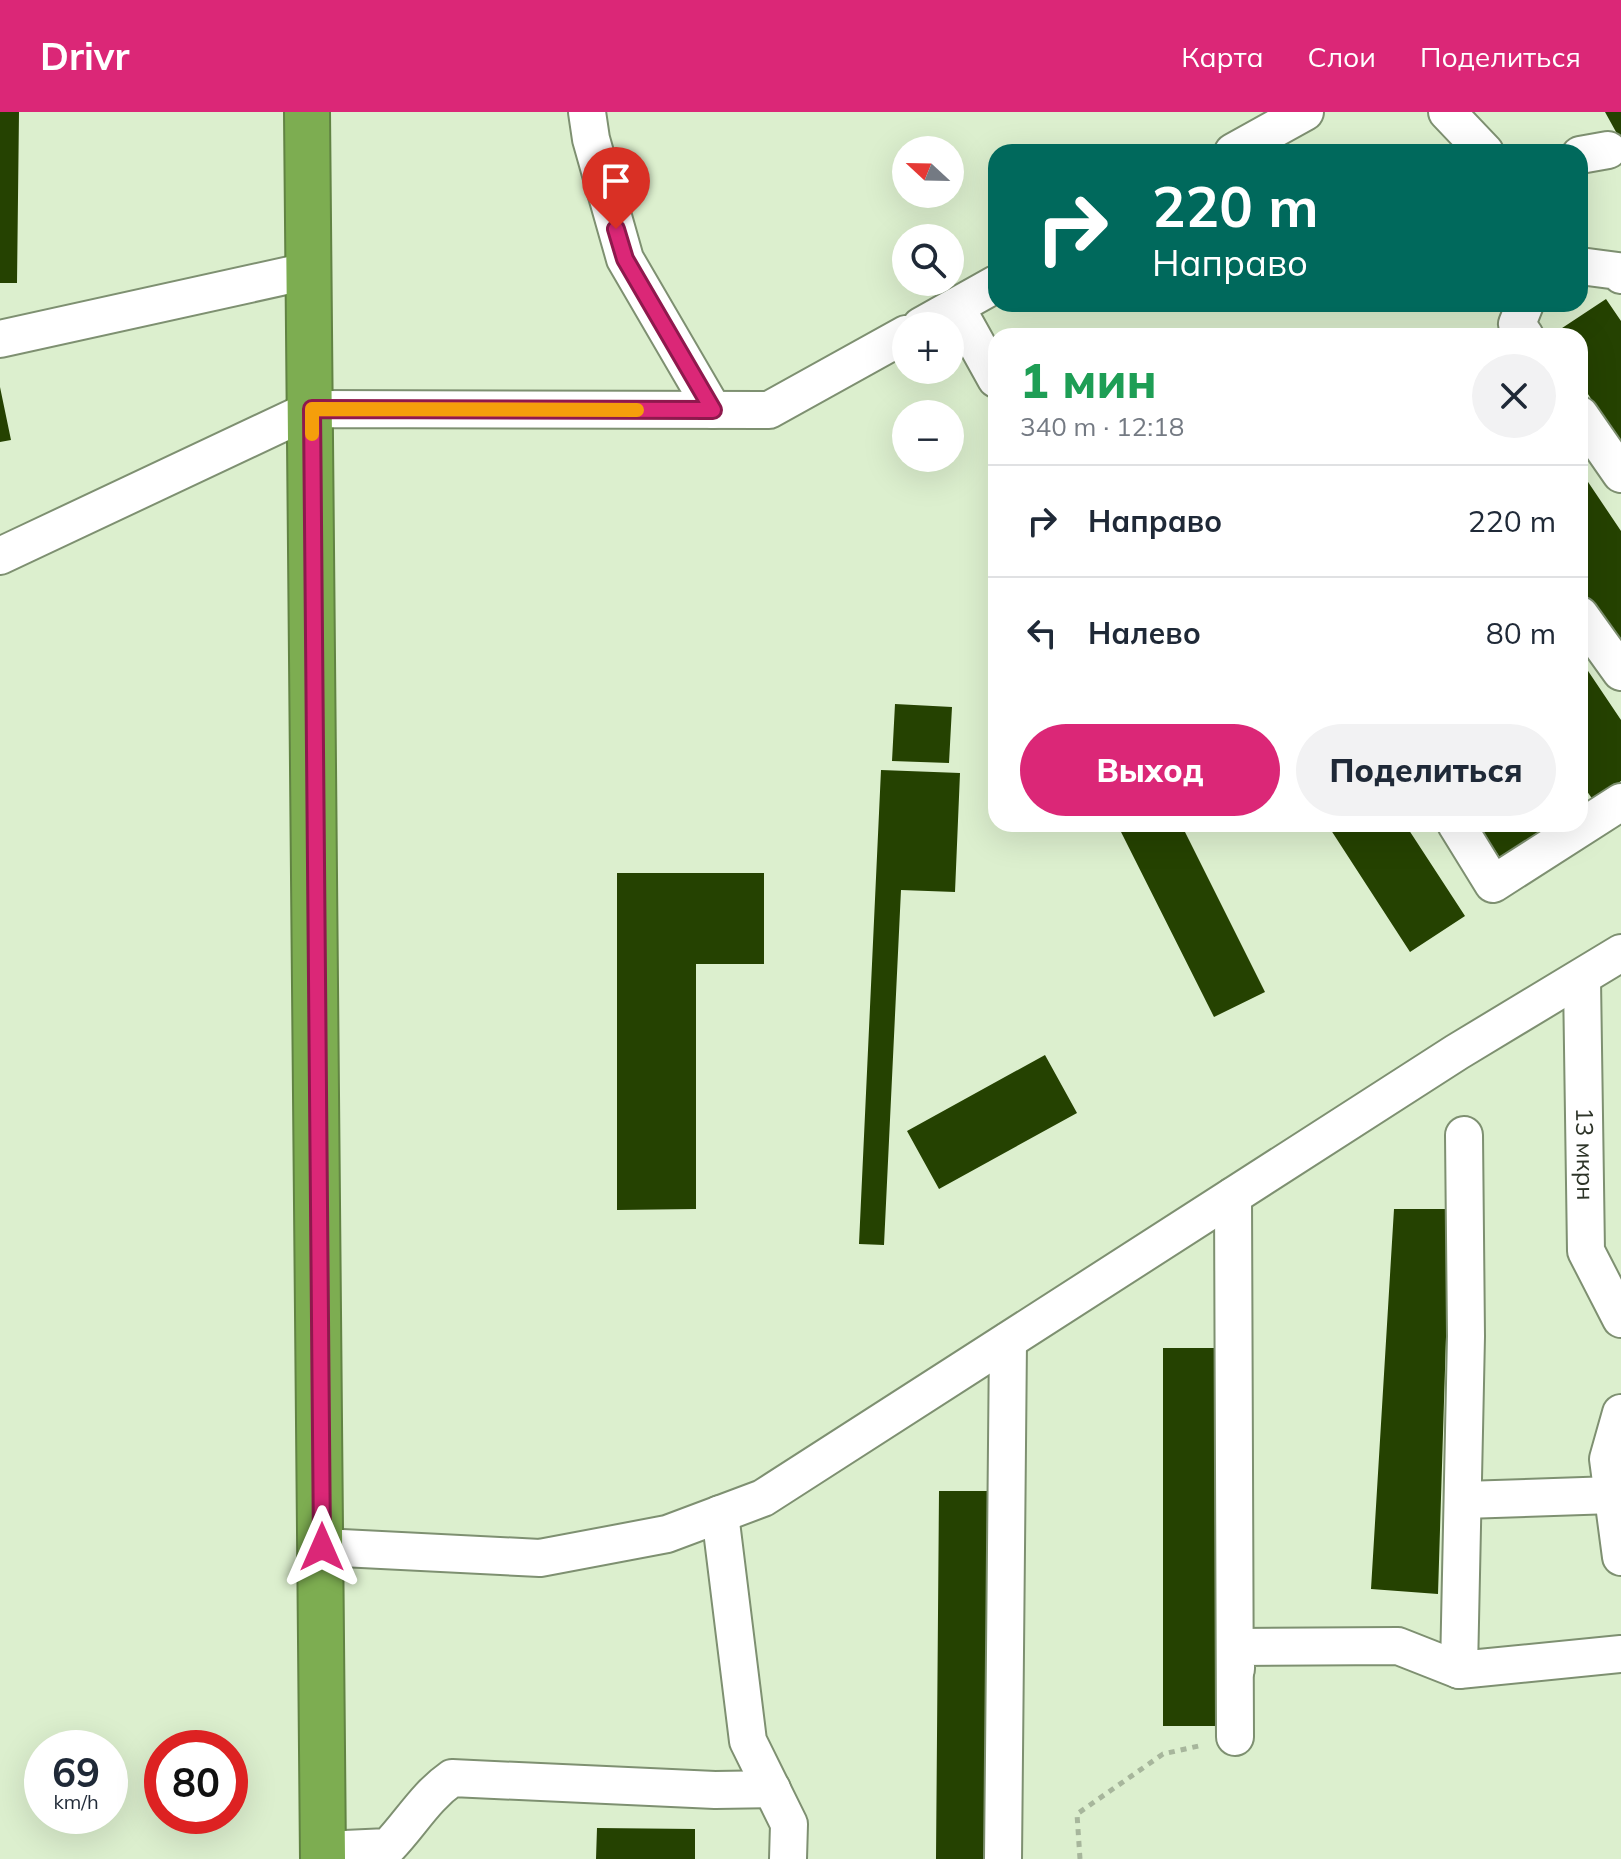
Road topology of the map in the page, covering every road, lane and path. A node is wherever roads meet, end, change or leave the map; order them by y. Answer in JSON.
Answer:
{"nodes":[{"id":1,"x":307,"y":112,"type":"edge"},
{"id":2,"x":587,"y":112,"type":"edge"},
{"id":3,"x":1305,"y":112,"type":"edge"},
{"id":4,"x":1447,"y":112,"type":"edge"},
{"id":5,"x":1247,"y":144,"type":"edge"},
{"id":6,"x":1477,"y":144,"type":"edge"},
{"id":7,"x":1588,"y":267,"type":"edge"},
{"id":8,"x":308,"y":271,"type":"junction"},
{"id":9,"x":1621,"y":275,"type":"edge"},
{"id":10,"x":988,"y":289,"type":"edge"},
{"id":11,"x":956,"y":307,"type":"junction"},
{"id":12,"x":947,"y":312,"type":"edge"},
{"id":13,"x":0,"y":339,"type":"edge"},
{"id":14,"x":892,"y":342,"type":"edge"},
{"id":15,"x":988,"y":365,"type":"edge"},
{"id":16,"x":312,"y":409,"type":"junction"},
{"id":17,"x":713,"y":410,"type":"junction"},
{"id":18,"x":1588,"y":427,"type":"edge"},
{"id":19,"x":1621,"y":474,"type":"edge"},
{"id":20,"x":0,"y":556,"type":"edge"},
{"id":21,"x":1588,"y":626,"type":"edge"},
{"id":22,"x":1621,"y":672,"type":"edge"},
{"id":23,"x":1621,"y":802,"type":"edge"},
{"id":24,"x":1588,"y":816,"type":"edge"},
{"id":25,"x":1461,"y":832,"type":"edge"},
{"id":26,"x":1565,"y":832,"type":"edge"},
{"id":27,"x":1621,"y":953,"type":"edge"},
{"id":28,"x":1582,"y":980,"type":"junction"},
{"id":29,"x":1464,"y":1135,"type":"dead end"},
{"id":30,"x":1233,"y":1196,"type":"junction"},
{"id":31,"x":1621,"y":1319,"type":"edge"},
{"id":32,"x":1008,"y":1341,"type":"junction"},
{"id":33,"x":1621,"y":1413,"type":"edge"},
{"id":34,"x":1613,"y":1495,"type":"junction"},
{"id":35,"x":1464,"y":1500,"type":"junction"},
{"id":36,"x":720,"y":1514,"type":"junction"},
{"id":37,"x":322,"y":1547,"type":"junction"},
{"id":38,"x":1621,"y":1557,"type":"edge"},
{"id":39,"x":1621,"y":1654,"type":"edge"},
{"id":40,"x":1459,"y":1670,"type":"junction"},
{"id":41,"x":1235,"y":1737,"type":"junction"},
{"id":42,"x":772,"y":1789,"type":"junction"},
{"id":43,"x":323,"y":1855,"type":"edge"},
{"id":44,"x":788,"y":1859,"type":"edge"},
{"id":45,"x":1003,"y":1859,"type":"edge"},
{"id":46,"x":1080,"y":1859,"type":"edge"}],
"edges":[{"from":1,"to":8,"type":"highway"},
{"from":2,"to":17,"type":"street"},
{"from":3,"to":5,"type":"street"},
{"from":4,"to":6,"type":"street"},
{"from":7,"to":9,"type":"street"},
{"from":8,"to":13,"type":"street"},
{"from":8,"to":16,"type":"highway"},
{"from":10,"to":11,"type":"street"},
{"from":11,"to":12,"type":"street"},
{"from":11,"to":15,"type":"street"},
{"from":14,"to":17,"type":"street"},
{"from":16,"to":17,"type":"street"},
{"from":16,"to":20,"type":"street"},
{"from":16,"to":37,"type":"highway"},
{"from":18,"to":19,"type":"street"},
{"from":21,"to":22,"type":"street"},
{"from":23,"to":24,"type":"street"},
{"from":25,"to":26,"type":"street"},
{"from":27,"to":28,"type":"street"},
{"from":28,"to":30,"type":"street"},
{"from":28,"to":31,"type":"street","name":"13 мкрн"},
{"from":29,"to":35,"type":"street"},
{"from":30,"to":32,"type":"street"},
{"from":30,"to":41,"type":"street"},
{"from":32,"to":36,"type":"street"},
{"from":32,"to":45,"type":"street"},
{"from":33,"to":34,"type":"street"},
{"from":34,"to":35,"type":"street"},
{"from":34,"to":38,"type":"street"},
{"from":35,"to":40,"type":"street"},
{"from":36,"to":37,"type":"street"},
{"from":36,"to":42,"type":"street"},
{"from":37,"to":43,"type":"highway"},
{"from":39,"to":40,"type":"street"},
{"from":40,"to":41,"type":"street"},
{"from":41,"to":46,"type":"path"},
{"from":42,"to":43,"type":"street"},
{"from":42,"to":44,"type":"street"}]}
